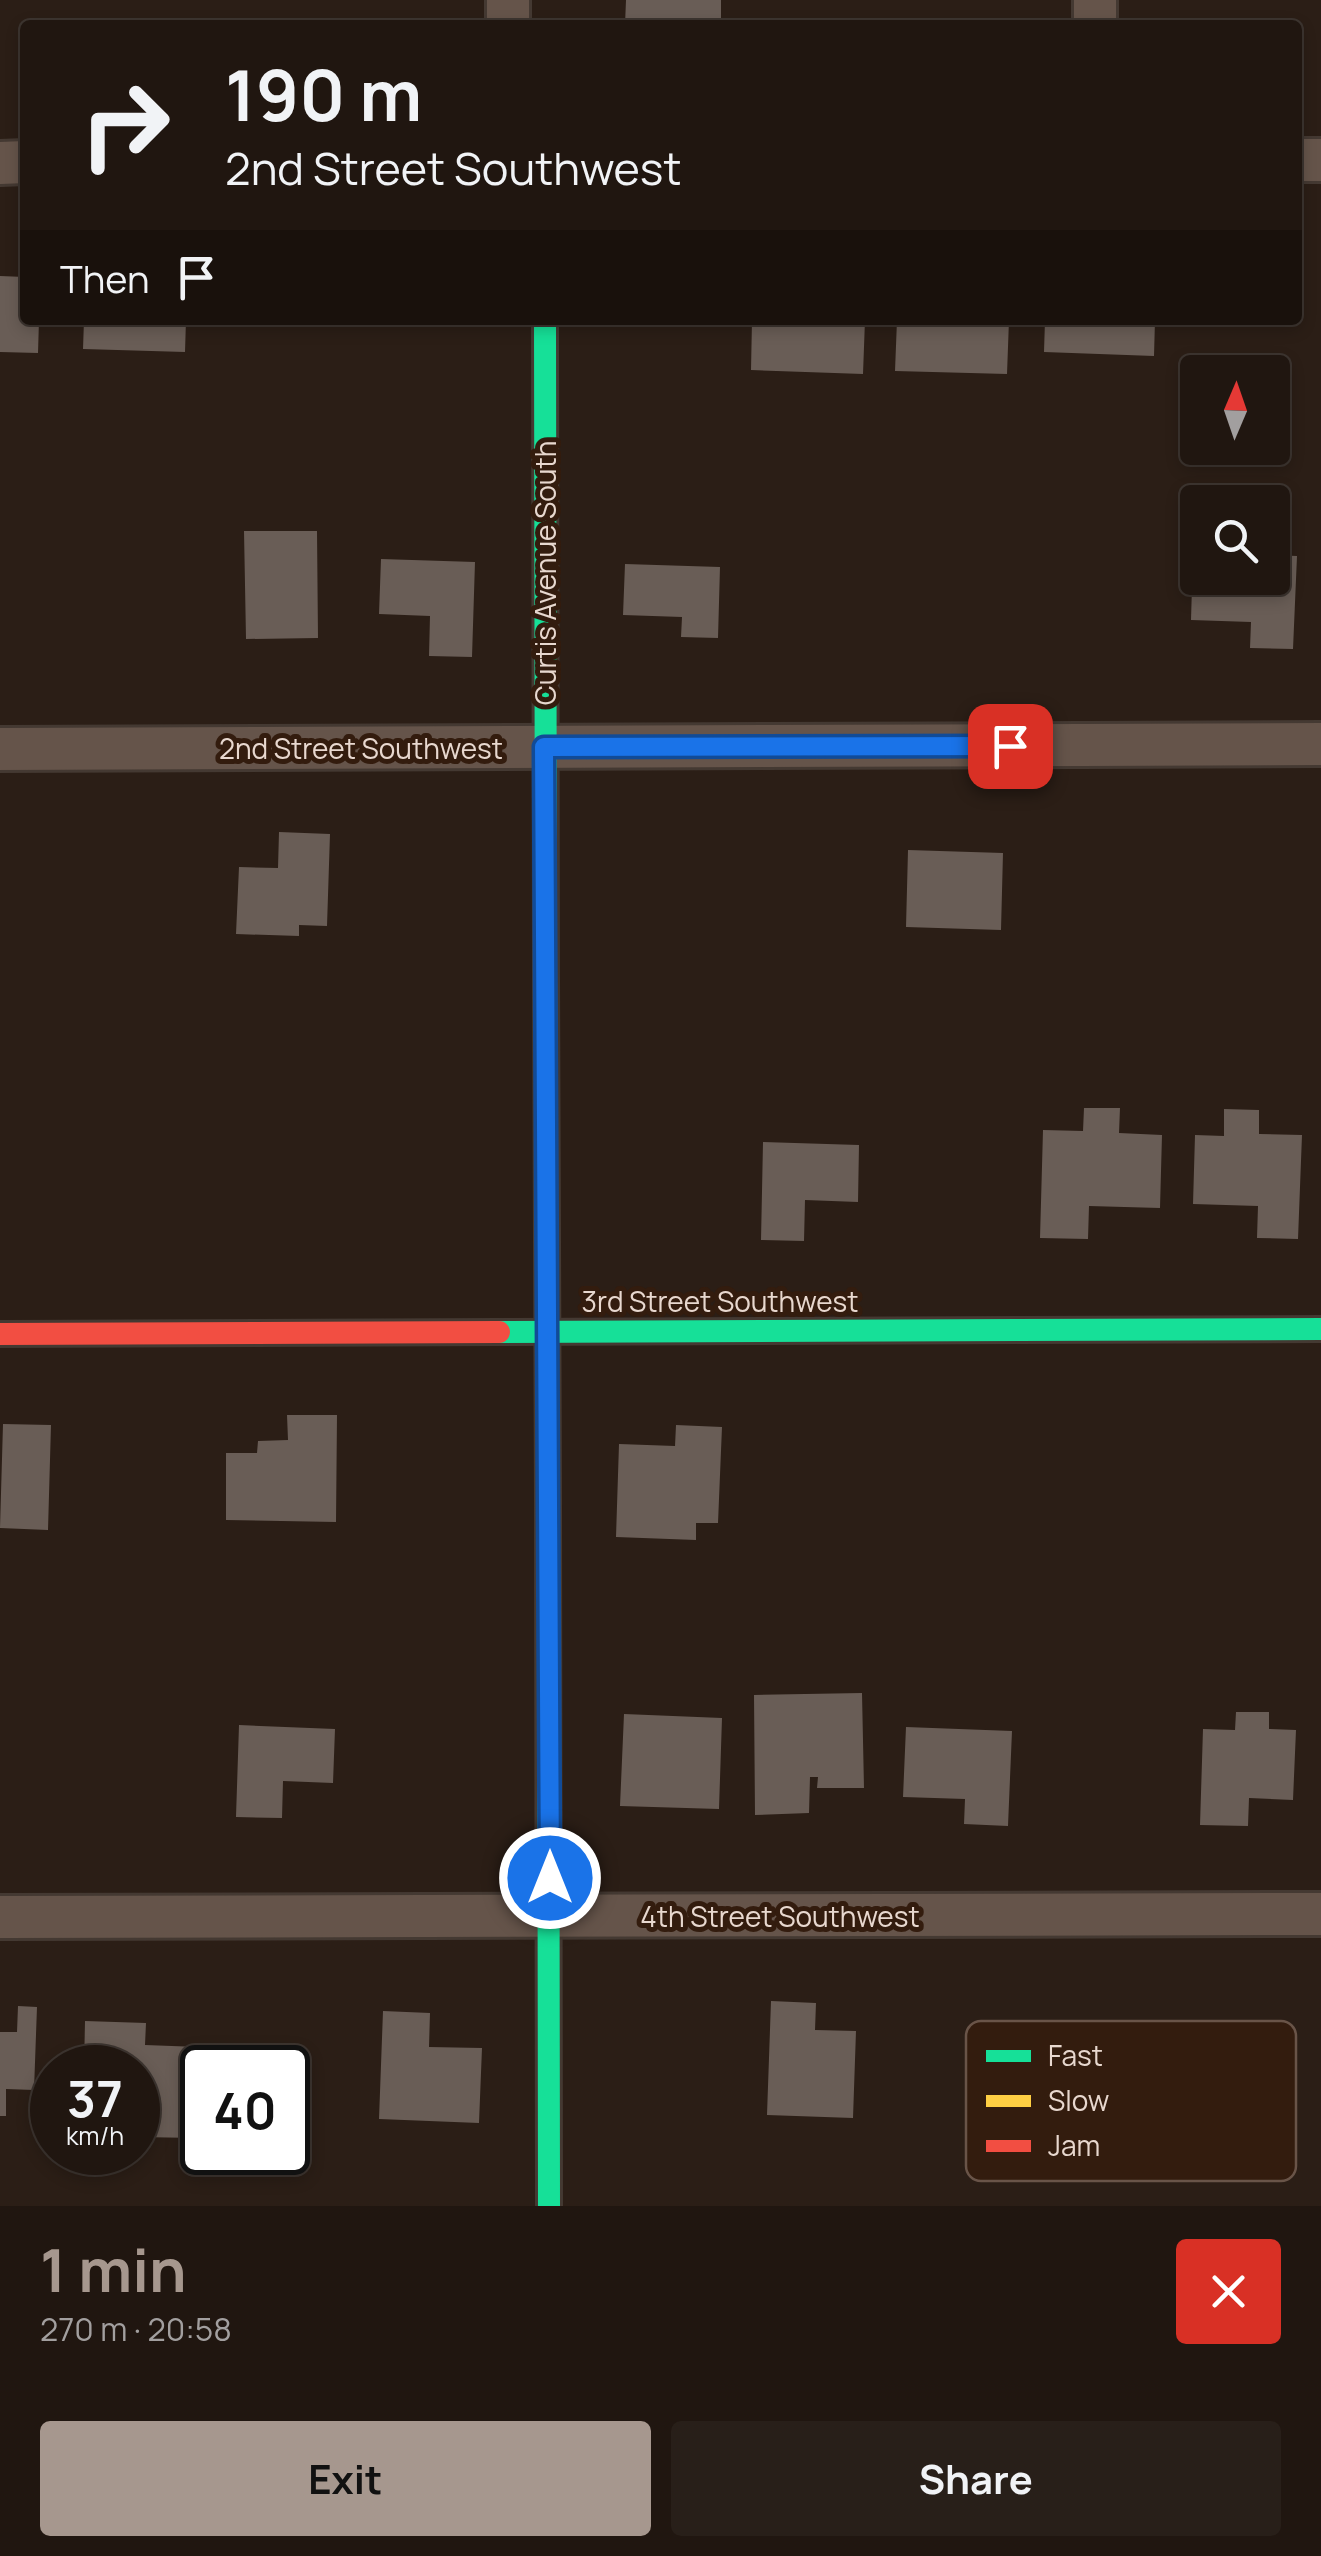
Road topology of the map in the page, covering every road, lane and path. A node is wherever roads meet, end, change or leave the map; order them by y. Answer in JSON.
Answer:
{"nodes":[{"id":1,"x":545,"y":325,"type":"edge"},
{"id":2,"x":1321,"y":744,"type":"edge"},
{"id":3,"x":544,"y":747,"type":"junction"},
{"id":4,"x":0,"y":749,"type":"edge"},
{"id":5,"x":1321,"y":1329,"type":"edge"},
{"id":6,"x":548,"y":1332,"type":"junction"},
{"id":7,"x":0,"y":1334,"type":"edge"},
{"id":8,"x":1321,"y":1914,"type":"edge"},
{"id":9,"x":0,"y":1917,"type":"edge"},
{"id":10,"x":550,"y":1918,"type":"junction"},
{"id":11,"x":550,"y":2206,"type":"edge"}],
"edges":[{"from":1,"to":3,"type":"street","name":"Curtis Avenue South"},
{"from":2,"to":3,"type":"street","name":"2nd Street Southwest"},
{"from":3,"to":4,"type":"street","name":"2nd Street Southwest"},
{"from":3,"to":6,"type":"street","name":"Curtis Avenue South"},
{"from":5,"to":6,"type":"street","name":"3rd Street Southwest"},
{"from":6,"to":7,"type":"street","name":"3rd Street Southwest"},
{"from":6,"to":10,"type":"street","name":"Curtis Avenue South"},
{"from":8,"to":10,"type":"street","name":"4th Street Southwest"},
{"from":9,"to":10,"type":"street","name":"4th Street Southwest"},
{"from":10,"to":11,"type":"street","name":"Curtis Avenue South"}]}
